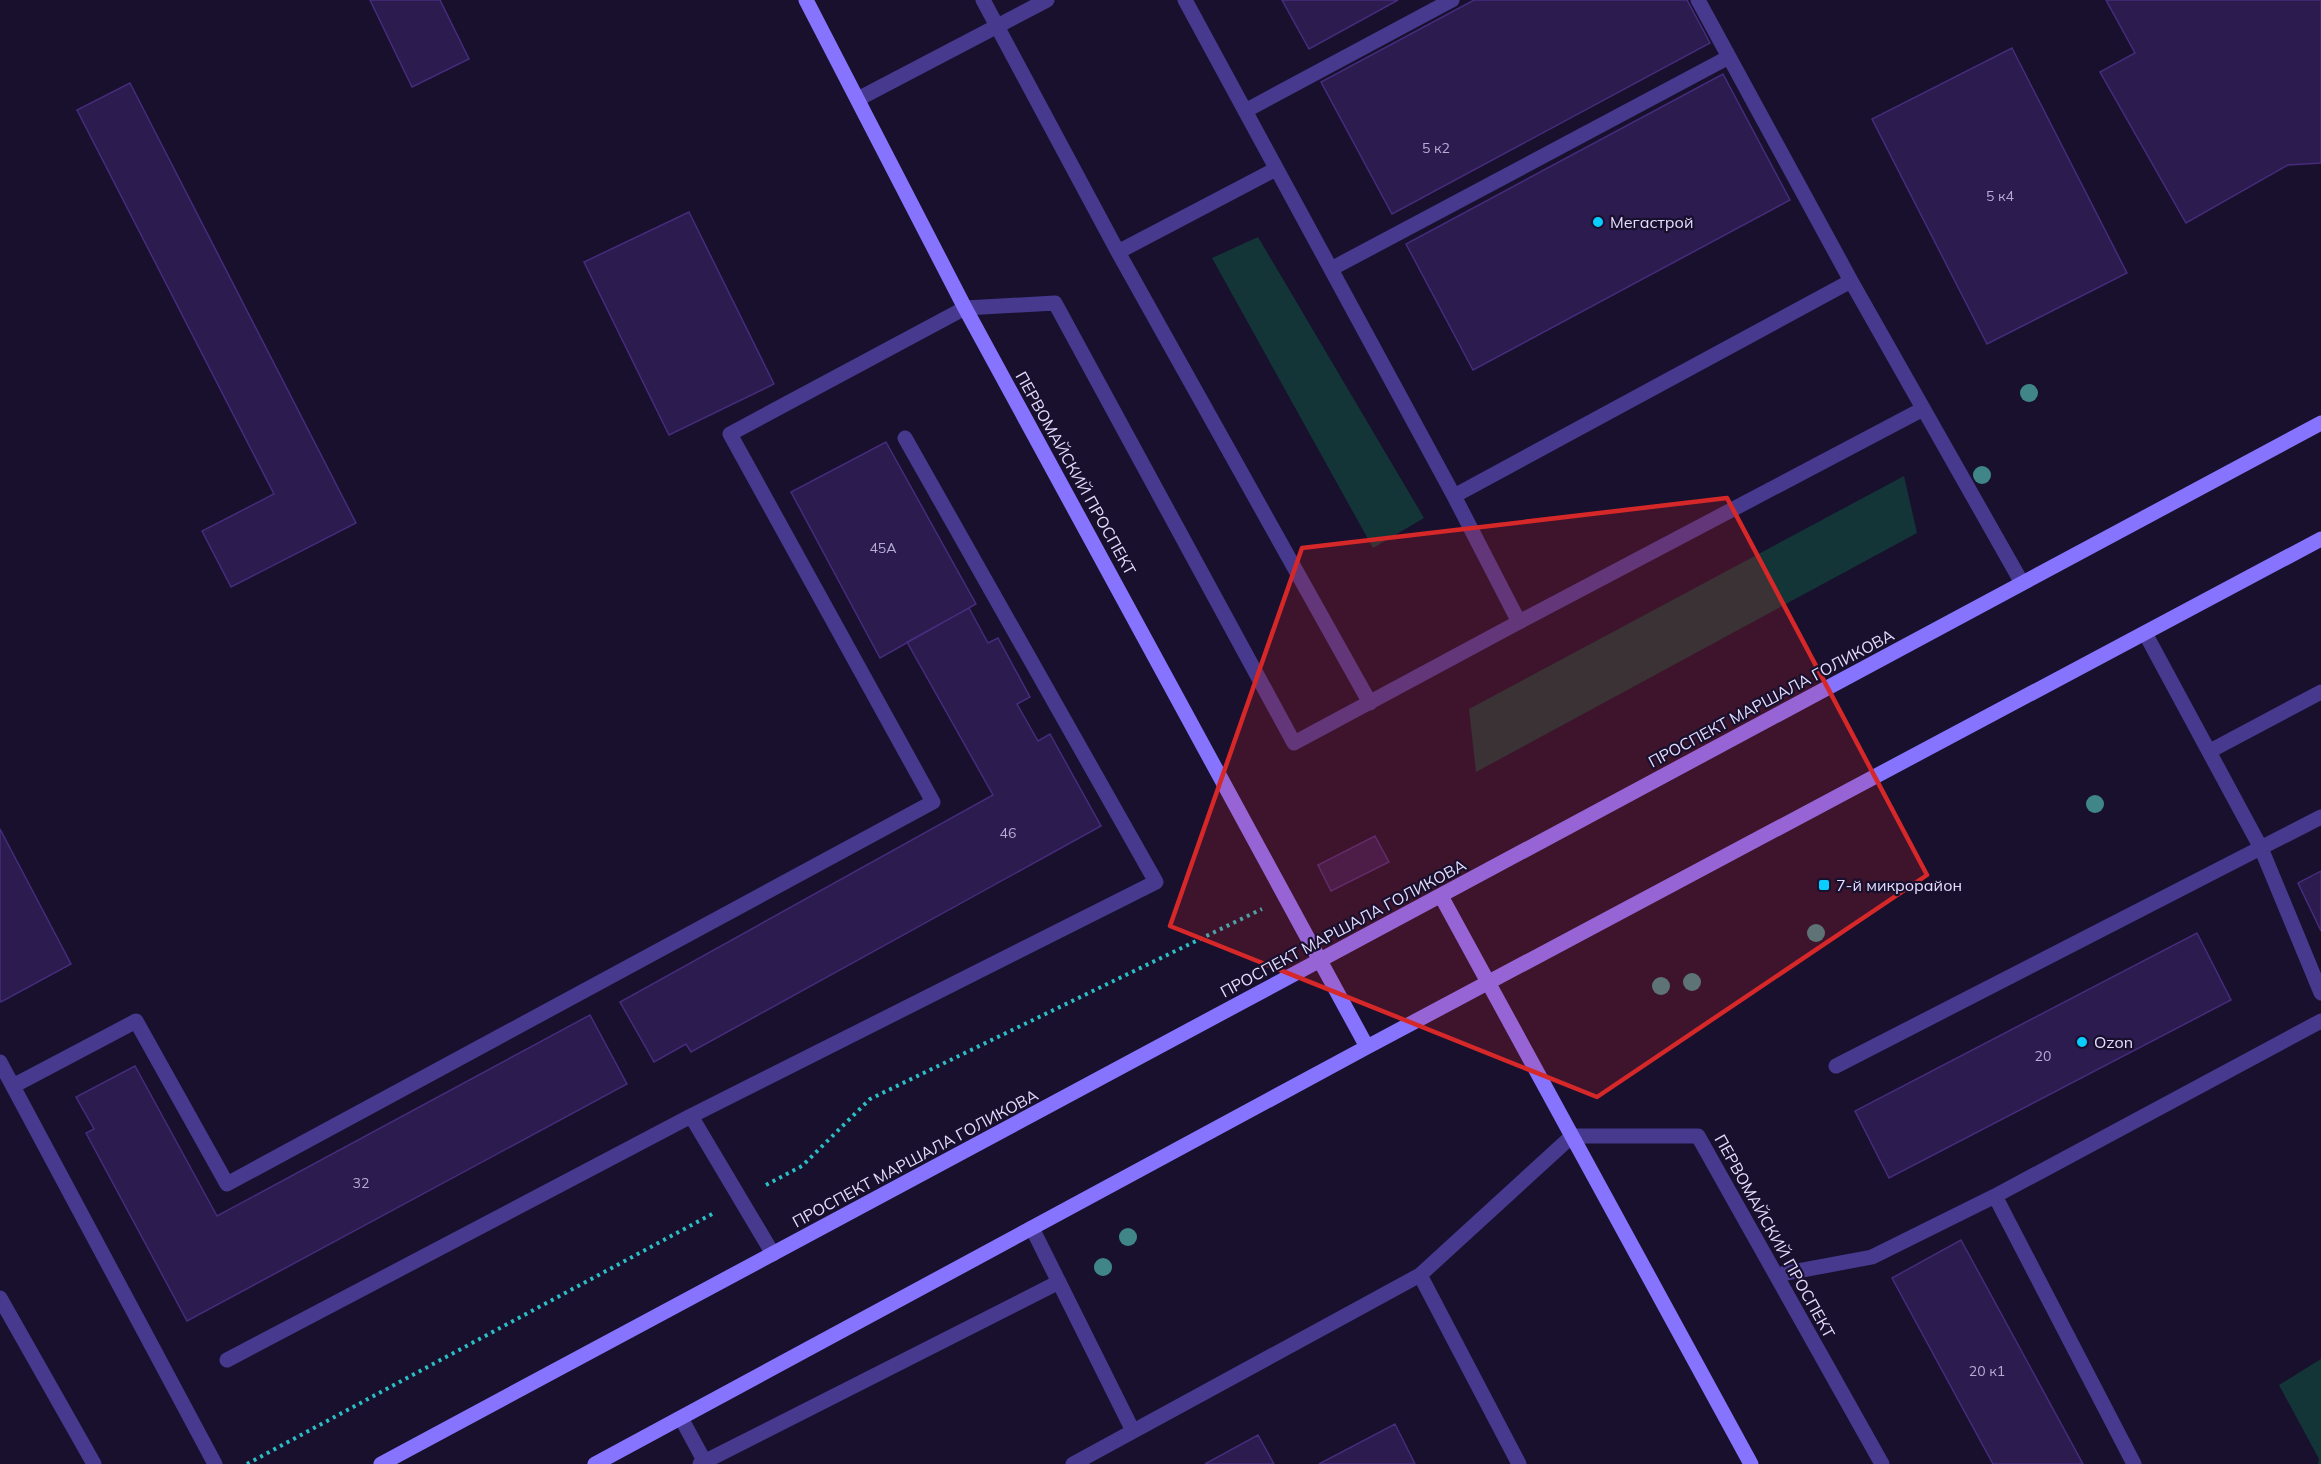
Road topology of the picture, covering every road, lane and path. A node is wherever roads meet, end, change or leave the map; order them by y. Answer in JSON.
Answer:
{"nodes":[{"id":1,"x":806,"y":0,"type":"edge"},
{"id":2,"x":982,"y":0,"type":"edge"},
{"id":3,"x":1047,"y":0,"type":"edge"},
{"id":4,"x":1185,"y":0,"type":"edge"},
{"id":5,"x":1452,"y":0,"type":"edge"},
{"id":6,"x":1698,"y":0,"type":"edge"},
{"id":7,"x":997,"y":27,"type":"junction"},
{"id":8,"x":1729,"y":57,"type":"junction"},
{"id":9,"x":858,"y":99,"type":"junction"},
{"id":10,"x":1245,"y":111,"type":"junction"},
{"id":11,"x":1276,"y":169,"type":"junction"},
{"id":12,"x":1118,"y":252,"type":"junction"},
{"id":13,"x":1331,"y":269,"type":"junction"},
{"id":14,"x":1851,"y":281,"type":"junction"},
{"id":15,"x":965,"y":308,"type":"junction"},
{"id":16,"x":1923,"y":409,"type":"junction"},
{"id":17,"x":2321,"y":423,"type":"edge"},
{"id":18,"x":905,"y":438,"type":"dead end"},
{"id":19,"x":1454,"y":496,"type":"junction"},
{"id":20,"x":2321,"y":539,"type":"edge"},
{"id":21,"x":2022,"y":583,"type":"junction"},
{"id":22,"x":1519,"y":622,"type":"junction"},
{"id":23,"x":2145,"y":633,"type":"junction"},
{"id":24,"x":2321,"y":692,"type":"edge"},
{"id":25,"x":1370,"y":704,"type":"junction"},
{"id":26,"x":2210,"y":751,"type":"junction"},
{"id":27,"x":2321,"y":817,"type":"edge"},
{"id":28,"x":2261,"y":848,"type":"junction"},
{"id":29,"x":1441,"y":896,"type":"junction"},
{"id":30,"x":1286,"y":897,"type":"junction"},
{"id":31,"x":1321,"y":960,"type":"junction"},
{"id":32,"x":1489,"y":983,"type":"junction"},
{"id":33,"x":2321,"y":993,"type":"edge"},
{"id":34,"x":2321,"y":1021,"type":"edge"},
{"id":35,"x":1367,"y":1047,"type":"junction"},
{"id":36,"x":0,"y":1062,"type":"edge"},
{"id":37,"x":1836,"y":1066,"type":"dead end"},
{"id":38,"x":13,"y":1086,"type":"junction"},
{"id":39,"x":691,"y":1116,"type":"junction"},
{"id":40,"x":1572,"y":1136,"type":"junction"},
{"id":41,"x":1995,"y":1196,"type":"junction"},
{"id":42,"x":740,"y":1199,"type":"junction"},
{"id":43,"x":1032,"y":1228,"type":"junction"},
{"id":44,"x":772,"y":1254,"type":"junction"},
{"id":45,"x":1420,"y":1275,"type":"junction"},
{"id":46,"x":1776,"y":1275,"type":"junction"},
{"id":47,"x":1059,"y":1282,"type":"junction"},
{"id":48,"x":0,"y":1298,"type":"edge"},
{"id":49,"x":226,"y":1360,"type":"dead end"},
{"id":50,"x":681,"y":1418,"type":"junction"},
{"id":51,"x":1133,"y":1431,"type":"junction"},
{"id":52,"x":703,"y":1463,"type":"edge"},
{"id":53,"x":94,"y":1464,"type":"edge"},
{"id":54,"x":215,"y":1464,"type":"edge"},
{"id":55,"x":248,"y":1464,"type":"edge"},
{"id":56,"x":381,"y":1464,"type":"edge"},
{"id":57,"x":595,"y":1464,"type":"edge"},
{"id":58,"x":1073,"y":1464,"type":"edge"},
{"id":59,"x":1519,"y":1464,"type":"edge"},
{"id":60,"x":1751,"y":1464,"type":"edge"},
{"id":61,"x":1882,"y":1464,"type":"edge"},
{"id":62,"x":2134,"y":1464,"type":"edge"}],
"edges":[{"from":1,"to":9,"type":"main road","name":"ПЕРВОМАЙСКИЙ ПРОСПЕКТ"},
{"from":2,"to":7,"type":"lane"},
{"from":3,"to":7,"type":"lane"},
{"from":4,"to":10,"type":"lane"},
{"from":5,"to":10,"type":"lane"},
{"from":6,"to":8,"type":"lane"},
{"from":7,"to":9,"type":"lane"},
{"from":7,"to":12,"type":"lane"},
{"from":8,"to":13,"type":"lane"},
{"from":8,"to":14,"type":"lane"},
{"from":9,"to":15,"type":"main road","name":"ПЕРВОМАЙСКИЙ ПРОСПЕКТ"},
{"from":10,"to":11,"type":"lane"},
{"from":11,"to":12,"type":"lane"},
{"from":11,"to":13,"type":"lane"},
{"from":12,"to":25,"type":"lane"},
{"from":13,"to":19,"type":"lane"},
{"from":14,"to":16,"type":"lane"},
{"from":14,"to":19,"type":"lane"},
{"from":15,"to":25,"type":"lane"},
{"from":15,"to":30,"type":"main road","name":"ПЕРВОМАЙСКИЙ ПРОСПЕКТ"},
{"from":15,"to":38,"type":"lane"},
{"from":16,"to":21,"type":"lane"},
{"from":16,"to":22,"type":"lane"},
{"from":17,"to":21,"type":"main road","name":"ПРОСПЕКТ МАРШАЛА ГОЛИКОВА"},
{"from":18,"to":39,"type":"lane"},
{"from":19,"to":22,"type":"lane"},
{"from":20,"to":23,"type":"main road"},
{"from":21,"to":29,"type":"main road","name":"ПРОСПЕКТ МАРШАЛА ГОЛИКОВА"},
{"from":22,"to":25,"type":"lane"},
{"from":23,"to":26,"type":"lane"},
{"from":23,"to":32,"type":"main road"},
{"from":24,"to":26,"type":"lane"},
{"from":26,"to":28,"type":"lane"},
{"from":27,"to":28,"type":"lane"},
{"from":28,"to":33,"type":"lane"},
{"from":28,"to":37,"type":"lane"},
{"from":29,"to":31,"type":"main road","name":"ПРОСПЕКТ МАРШАЛА ГОЛИКОВА"},
{"from":29,"to":32,"type":"main road"},
{"from":30,"to":31,"type":"main road","name":"ПЕРВОМАЙСКИЙ ПРОСПЕКТ"},
{"from":30,"to":42,"type":"path"},
{"from":31,"to":35,"type":"main road","name":"ПЕРВОМАЙСКИЙ ПРОСПЕКТ"},
{"from":31,"to":44,"type":"main road","name":"ПРОСПЕКТ МАРШАЛА ГОЛИКОВА"},
{"from":32,"to":35,"type":"main road"},
{"from":32,"to":40,"type":"main road"},
{"from":34,"to":41,"type":"lane"},
{"from":35,"to":43,"type":"main road"},
{"from":36,"to":38,"type":"lane"},
{"from":38,"to":54,"type":"lane"},
{"from":39,"to":42,"type":"lane"},
{"from":39,"to":49,"type":"lane"},
{"from":40,"to":45,"type":"lane"},
{"from":40,"to":46,"type":"lane","name":"ПЕРВОМАЙСКИЙ ПРОСПЕКТ"},
{"from":40,"to":60,"type":"main road"},
{"from":41,"to":46,"type":"lane"},
{"from":41,"to":62,"type":"lane"},
{"from":42,"to":44,"type":"lane"},
{"from":42,"to":55,"type":"path"},
{"from":43,"to":47,"type":"lane"},
{"from":43,"to":50,"type":"main road"},
{"from":44,"to":56,"type":"main road","name":"ПРОСПЕКТ МАРШАЛА ГОЛИКОВА"},
{"from":45,"to":51,"type":"lane"},
{"from":45,"to":59,"type":"lane"},
{"from":46,"to":61,"type":"lane","name":"ПЕРВОМАЙСКИЙ ПРОСПЕКТ"},
{"from":47,"to":51,"type":"lane"},
{"from":47,"to":52,"type":"lane"},
{"from":48,"to":53,"type":"lane"},
{"from":50,"to":52,"type":"lane"},
{"from":50,"to":57,"type":"main road"},
{"from":51,"to":58,"type":"lane"}]}
